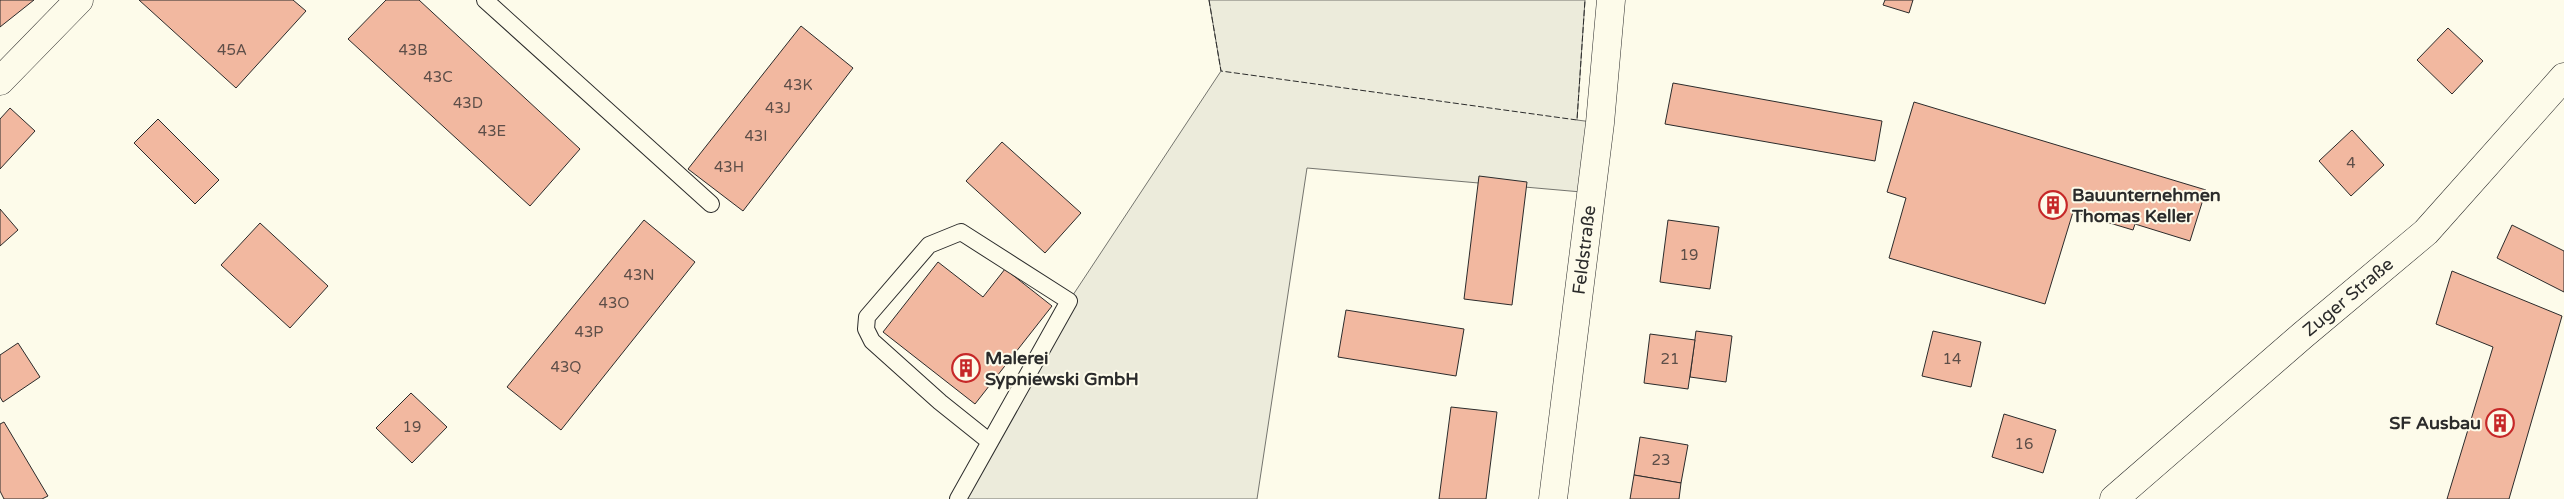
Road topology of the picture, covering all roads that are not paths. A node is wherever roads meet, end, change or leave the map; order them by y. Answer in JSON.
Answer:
{"nodes":[{"id":1,"x":79,"y":0,"type":"edge"},
{"id":2,"x":485,"y":0,"type":"edge"},
{"id":3,"x":1611,"y":0,"type":"edge"},
{"id":4,"x":2564,"y":77,"type":"edge"},
{"id":5,"x":0,"y":81,"type":"edge"},
{"id":6,"x":711,"y":204,"type":"dead end"},
{"id":7,"x":990,"y":442,"type":"junction"},
{"id":8,"x":958,"y":499,"type":"edge"},
{"id":9,"x":1553,"y":499,"type":"edge"},
{"id":10,"x":2114,"y":499,"type":"edge"}],
"edges":[{"from":1,"to":5,"type":"street"},
{"from":2,"to":6,"type":"lane"},
{"from":3,"to":9,"type":"street","name":"Feldstraße"},
{"from":4,"to":10,"type":"street","name":"Zuger Straße"},
{"from":7,"to":7,"type":"lane"},
{"from":7,"to":8,"type":"lane"}]}
